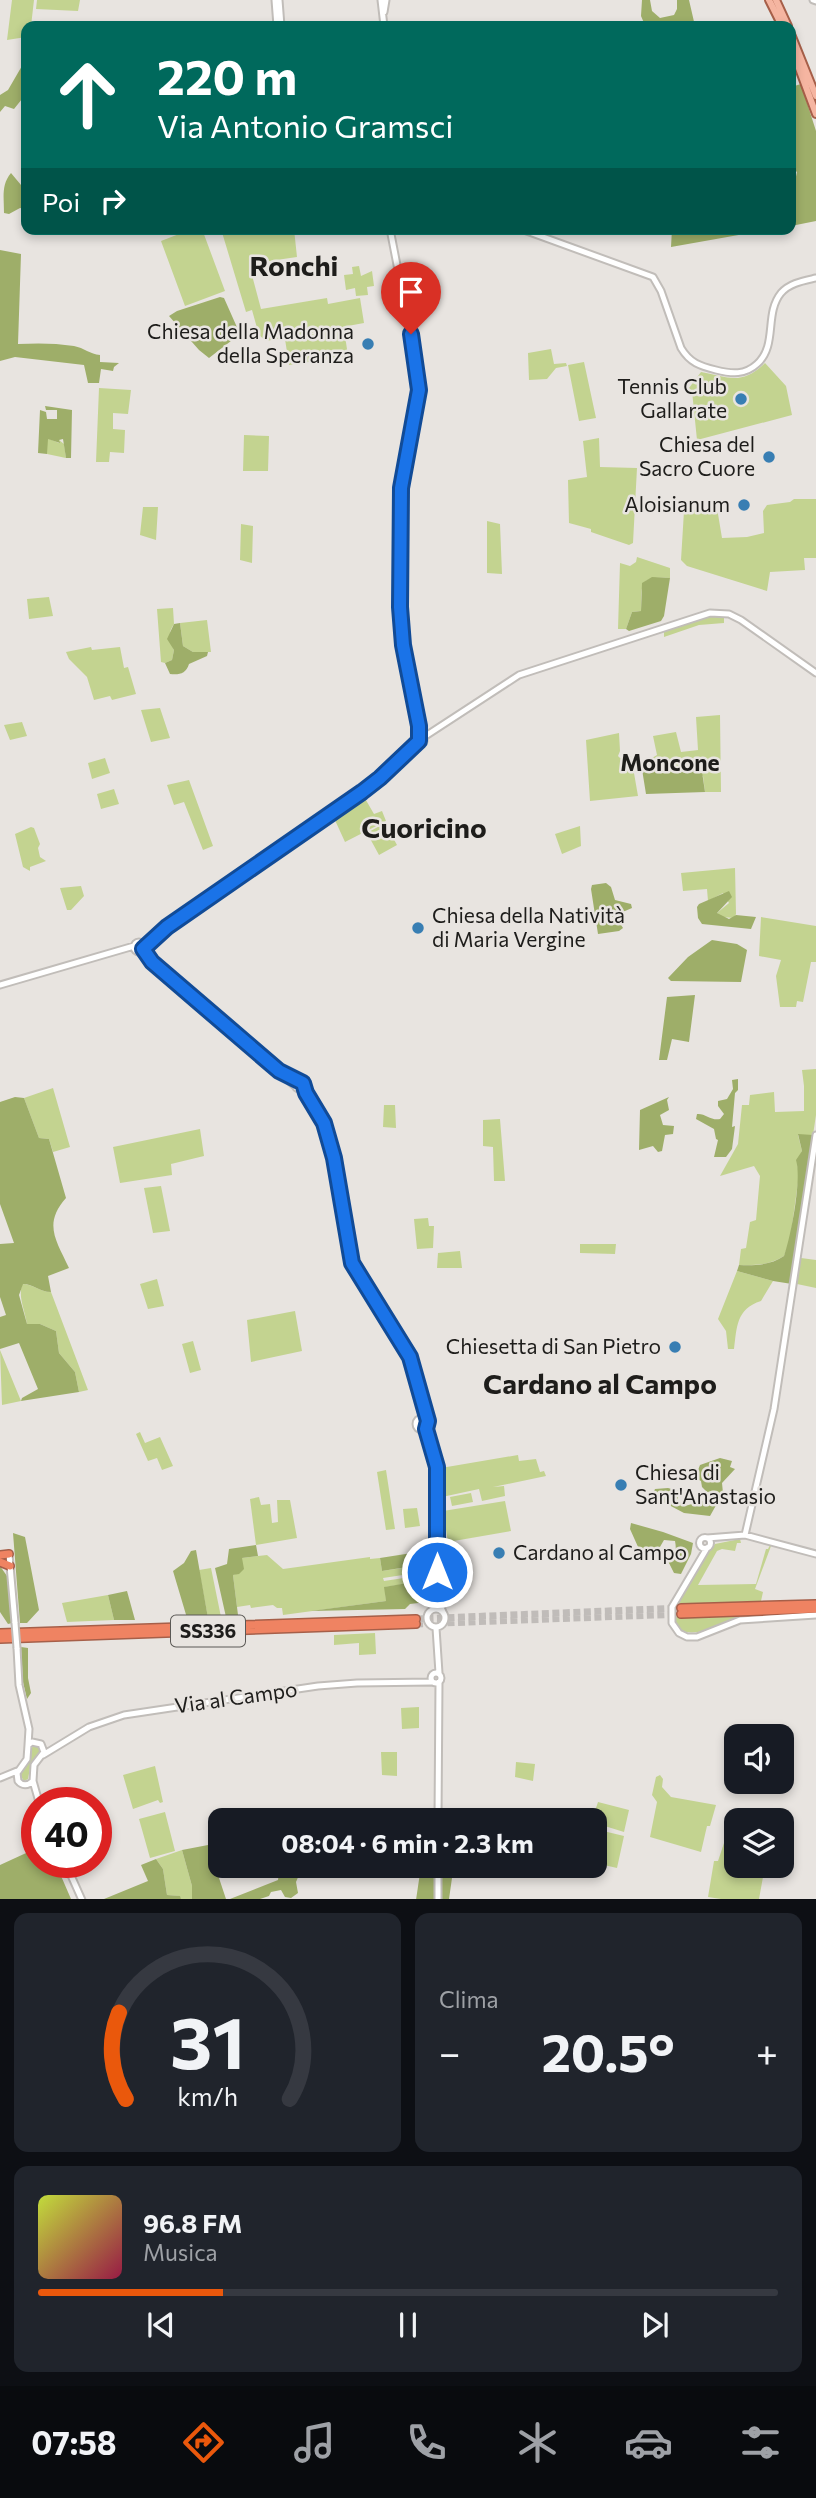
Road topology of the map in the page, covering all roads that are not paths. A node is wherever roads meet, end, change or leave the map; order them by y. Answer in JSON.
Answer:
{"nodes":[{"id":1,"x":277,"y":0,"type":"edge"},
{"id":2,"x":381,"y":0,"type":"edge"},
{"id":3,"x":386,"y":0,"type":"edge"},
{"id":4,"x":769,"y":0,"type":"edge"},
{"id":5,"x":776,"y":0,"type":"edge"},
{"id":6,"x":782,"y":0,"type":"edge"},
{"id":7,"x":780,"y":8,"type":"junction"},
{"id":8,"x":384,"y":16,"type":"junction"},
{"id":9,"x":278,"y":21,"type":"edge"},
{"id":10,"x":384,"y":21,"type":"edge"},
{"id":11,"x":780,"y":21,"type":"edge"},
{"id":12,"x":786,"y":21,"type":"edge"},
{"id":13,"x":796,"y":46,"type":"edge"},
{"id":14,"x":796,"y":60,"type":"edge"},
{"id":15,"x":816,"y":96,"type":"edge"},
{"id":16,"x":816,"y":114,"type":"edge"},
{"id":17,"x":391,"y":235,"type":"edge"},
{"id":18,"x":538,"y":235,"type":"edge"},
{"id":19,"x":816,"y":278,"type":"edge"},
{"id":20,"x":816,"y":673,"type":"edge"},
{"id":21,"x":421,"y":738,"type":"junction"},
{"id":22,"x":139,"y":948,"type":"junction"},
{"id":23,"x":0,"y":985,"type":"edge"},
{"id":24,"x":816,"y":1135,"type":"edge"},
{"id":25,"x":422,"y":1418,"type":"junction"},
{"id":26,"x":425,"y":1430,"type":"junction"},
{"id":27,"x":746,"y":1535,"type":"junction"},
{"id":28,"x":9,"y":1554,"type":"joint"},
{"id":29,"x":816,"y":1554,"type":"edge"},
{"id":30,"x":0,"y":1555,"type":"edge"},
{"id":31,"x":0,"y":1562,"type":"edge"},
{"id":32,"x":10,"y":1566,"type":"junction"},
{"id":33,"x":437,"y":1598,"type":"junction"},
{"id":34,"x":816,"y":1604,"type":"edge"},
{"id":35,"x":816,"y":1609,"type":"edge"},
{"id":36,"x":432,"y":1610,"type":"junction"},
{"id":37,"x":443,"y":1612,"type":"junction"},
{"id":38,"x":816,"y":1615,"type":"edge"},
{"id":39,"x":416,"y":1621,"type":"tunnel mouth"},
{"id":40,"x":436,"y":1628,"type":"junction"},
{"id":41,"x":3,"y":1636,"type":"edge"},
{"id":42,"x":435,"y":1678,"type":"junction"},
{"id":43,"x":29,"y":1729,"type":"junction"},
{"id":44,"x":36,"y":1741,"type":"junction"},
{"id":45,"x":28,"y":1745,"type":"junction"},
{"id":46,"x":43,"y":1745,"type":"junction"},
{"id":47,"x":59,"y":1745,"type":"junction"},
{"id":48,"x":43,"y":1755,"type":"junction"},
{"id":49,"x":17,"y":1772,"type":"junction"},
{"id":50,"x":0,"y":1779,"type":"edge"},
{"id":51,"x":18,"y":1781,"type":"junction"},
{"id":52,"x":33,"y":1781,"type":"junction"},
{"id":53,"x":24,"y":1785,"type":"joint"},
{"id":54,"x":34,"y":1787,"type":"edge"},
{"id":55,"x":438,"y":1808,"type":"edge"},
{"id":56,"x":72,"y":1878,"type":"edge"},
{"id":57,"x":438,"y":1878,"type":"edge"},
{"id":58,"x":82,"y":1899,"type":"edge"},
{"id":59,"x":438,"y":1899,"type":"edge"}],
"edges":[{"from":1,"to":9,"type":"street"},
{"from":2,"to":8,"type":"street"},
{"from":3,"to":8,"type":"street"},
{"from":4,"to":11,"type":"main road"},
{"from":5,"to":7,"type":"main road"},
{"from":6,"to":7,"type":"street"},
{"from":7,"to":12,"type":"main road"},
{"from":8,"to":10,"type":"street"},
{"from":13,"to":15,"type":"main road"},
{"from":14,"to":16,"type":"main road"},
{"from":17,"to":21,"type":"street"},
{"from":18,"to":19,"type":"street"},
{"from":20,"to":21,"type":"street"},
{"from":21,"to":22,"type":"street"},
{"from":22,"to":23,"type":"street"},
{"from":22,"to":25,"type":"street"},
{"from":24,"to":27,"type":"street"},
{"from":25,"to":26,"type":"street"},
{"from":25,"to":26,"type":"street"},
{"from":26,"to":33,"type":"street"},
{"from":27,"to":29,"type":"street"},
{"from":27,"to":38,"type":"street"},
{"from":28,"to":30,"type":"highway"},
{"from":28,"to":32,"type":"street"},
{"from":31,"to":32,"type":"highway"},
{"from":32,"to":43,"type":"street","bridge":true},
{"from":33,"to":36,"type":"street"},
{"from":33,"to":37,"type":"street"},
{"from":34,"to":35,"type":"highway"},
{"from":36,"to":37,"type":"street"},
{"from":36,"to":40,"type":"street"},
{"from":37,"to":40,"type":"street"},
{"from":39,"to":41,"type":"highway","number":"SS336"},
{"from":40,"to":42,"type":"street"},
{"from":42,"to":47,"type":"street","name":"Via al Campo"},
{"from":42,"to":55,"type":"street"},
{"from":43,"to":44,"type":"street"},
{"from":43,"to":45,"type":"street"},
{"from":44,"to":45,"type":"street"},
{"from":44,"to":46,"type":"street","name":"Via al Campo"},
{"from":45,"to":49,"type":"street"},
{"from":46,"to":47,"type":"street","name":"Via al Campo"},
{"from":46,"to":48,"type":"street"},
{"from":47,"to":48,"type":"street","name":"Via al Campo"},
{"from":48,"to":52,"type":"street"},
{"from":49,"to":50,"type":"street"},
{"from":49,"to":51,"type":"street"},
{"from":50,"to":51,"type":"street"},
{"from":51,"to":53,"type":"street"},
{"from":52,"to":53,"type":"street"},
{"from":52,"to":54,"type":"street"},
{"from":56,"to":58,"type":"street"},
{"from":57,"to":59,"type":"street"}]}
